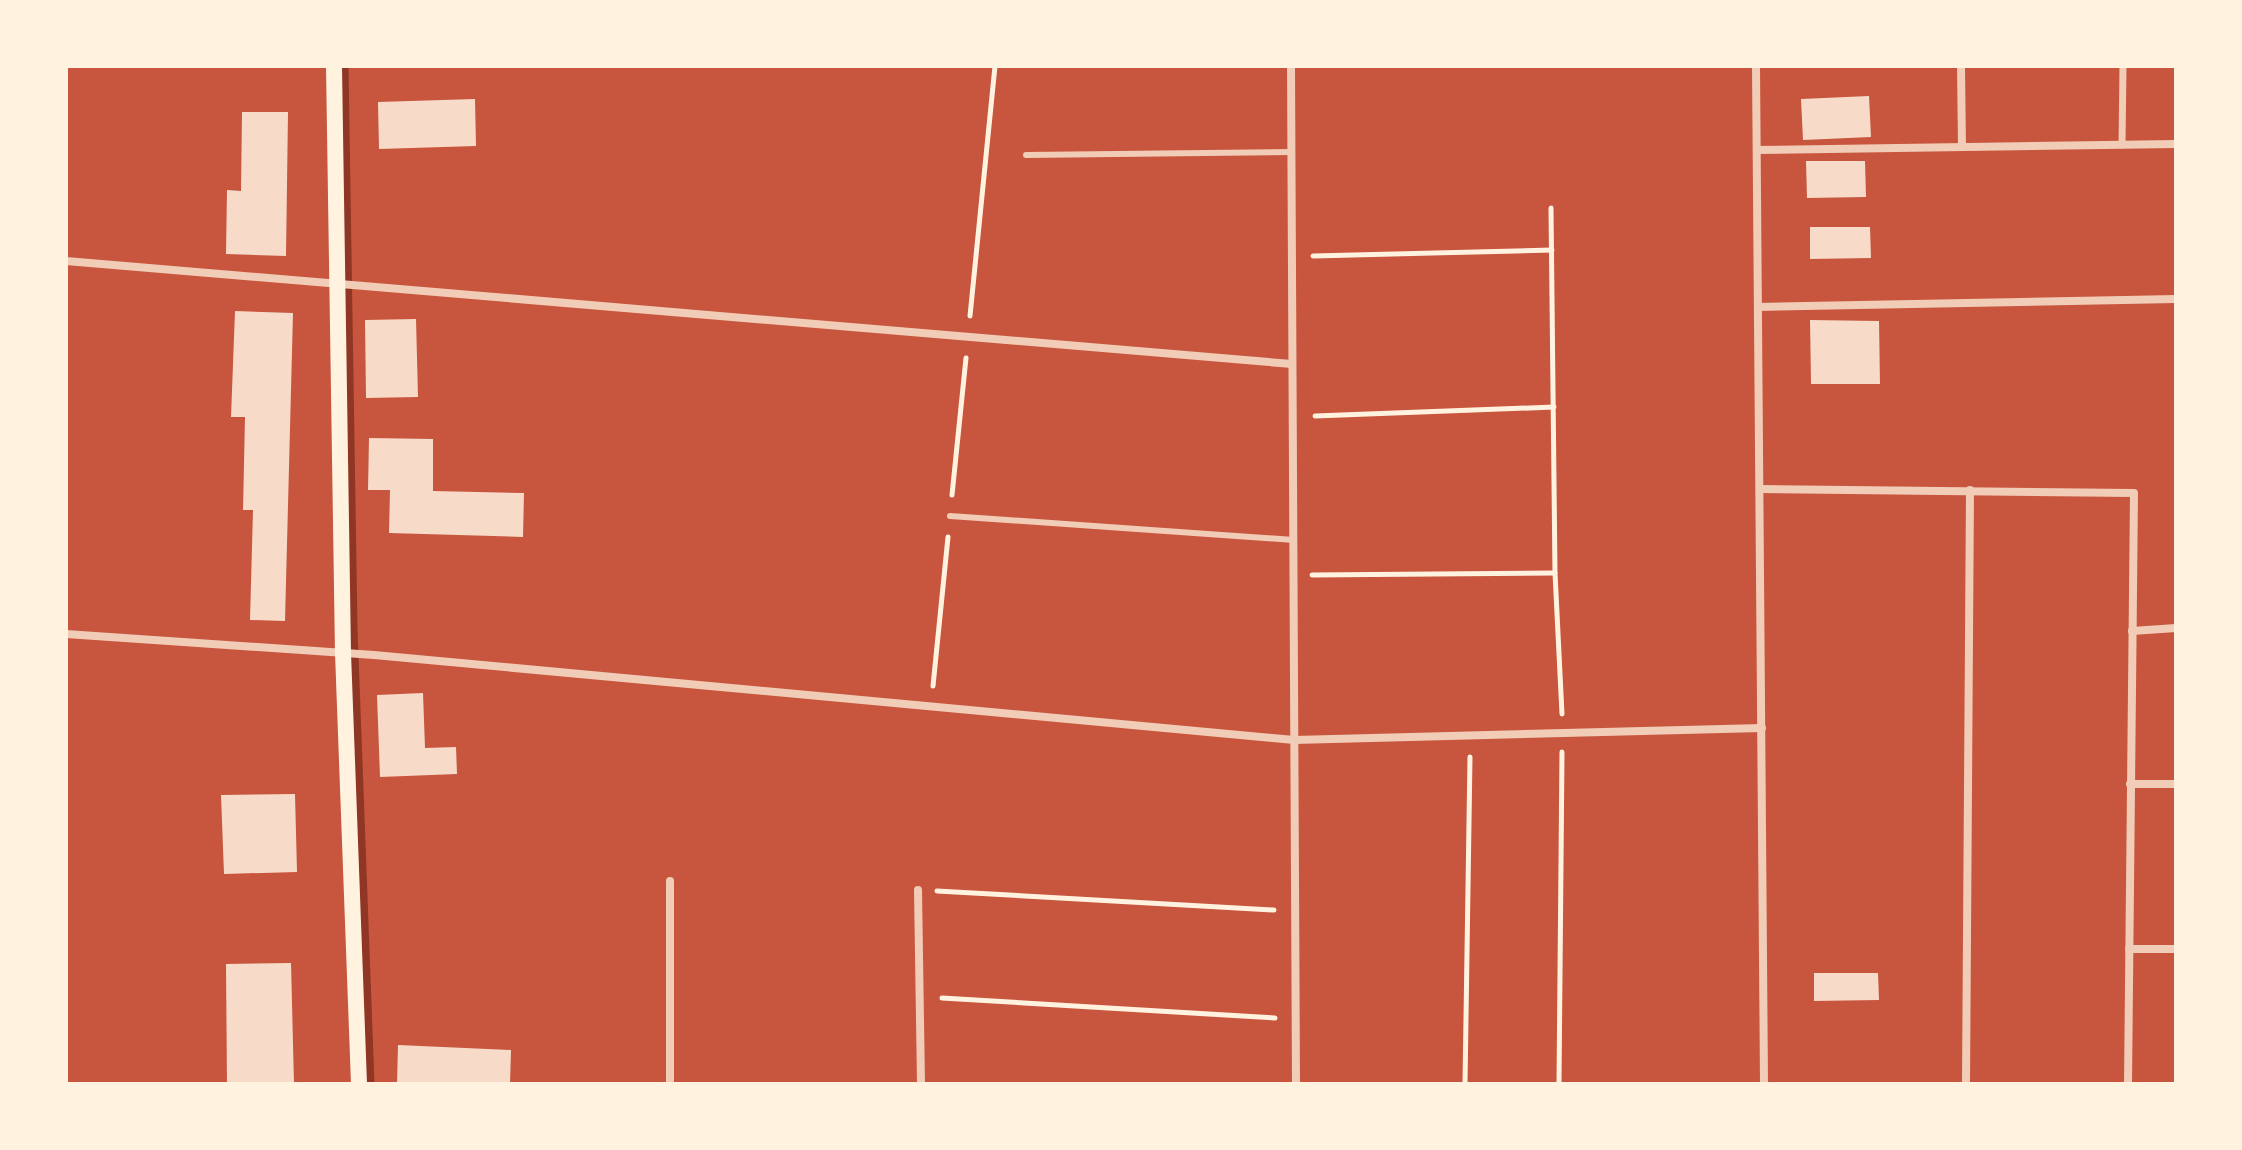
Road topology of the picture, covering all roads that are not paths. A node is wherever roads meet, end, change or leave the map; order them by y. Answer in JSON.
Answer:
{"nodes":[{"id":1,"x":334,"y":66,"type":"edge"},
{"id":2,"x":1291,"y":66,"type":"edge"},
{"id":3,"x":1756,"y":66,"type":"edge"},
{"id":4,"x":1961,"y":66,"type":"edge"},
{"id":5,"x":2123,"y":66,"type":"edge"},
{"id":6,"x":2176,"y":144,"type":"edge"},
{"id":7,"x":2122,"y":145,"type":"junction"},
{"id":8,"x":1962,"y":147,"type":"junction"},
{"id":9,"x":1757,"y":150,"type":"junction"},
{"id":10,"x":1292,"y":152,"type":"junction"},
{"id":11,"x":1026,"y":155,"type":"dead end"},
{"id":12,"x":66,"y":261,"type":"edge"},
{"id":13,"x":337,"y":286,"type":"junction"},
{"id":14,"x":2176,"y":299,"type":"edge"},
{"id":15,"x":1758,"y":307,"type":"junction"},
{"id":16,"x":1292,"y":364,"type":"junction"},
{"id":17,"x":1760,"y":489,"type":"junction"},
{"id":18,"x":1970,"y":490,"type":"junction"},
{"id":19,"x":950,"y":516,"type":"road end"},
{"id":20,"x":1294,"y":540,"type":"junction"},
{"id":21,"x":2176,"y":628,"type":"edge"},
{"id":22,"x":2132,"y":631,"type":"junction"},
{"id":23,"x":66,"y":634,"type":"edge"},
{"id":24,"x":343,"y":653,"type":"junction"},
{"id":25,"x":1762,"y":728,"type":"junction"},
{"id":26,"x":1294,"y":740,"type":"junction"},
{"id":27,"x":2130,"y":784,"type":"junction"},
{"id":28,"x":2176,"y":784,"type":"edge"},
{"id":29,"x":670,"y":881,"type":"dead end"},
{"id":30,"x":918,"y":890,"type":"road end"},
{"id":31,"x":2129,"y":949,"type":"junction"},
{"id":32,"x":2176,"y":949,"type":"edge"},
{"id":33,"x":359,"y":1084,"type":"edge"},
{"id":34,"x":670,"y":1084,"type":"edge"},
{"id":35,"x":921,"y":1084,"type":"edge"},
{"id":36,"x":1296,"y":1084,"type":"edge"},
{"id":37,"x":1764,"y":1084,"type":"edge"},
{"id":38,"x":1966,"y":1084,"type":"edge"},
{"id":39,"x":2128,"y":1084,"type":"edge"}],
"edges":[{"from":1,"to":13,"type":"main road"},
{"from":2,"to":10,"type":"street"},
{"from":3,"to":9,"type":"street"},
{"from":4,"to":8,"type":"street"},
{"from":5,"to":7,"type":"street"},
{"from":6,"to":7,"type":"street"},
{"from":7,"to":8,"type":"street"},
{"from":8,"to":9,"type":"street"},
{"from":9,"to":15,"type":"street"},
{"from":10,"to":11,"type":"lane"},
{"from":10,"to":16,"type":"street"},
{"from":12,"to":13,"type":"street"},
{"from":13,"to":16,"type":"street"},
{"from":13,"to":24,"type":"main road"},
{"from":14,"to":15,"type":"street"},
{"from":15,"to":17,"type":"street"},
{"from":16,"to":20,"type":"street"},
{"from":17,"to":18,"type":"street"},
{"from":17,"to":25,"type":"street"},
{"from":18,"to":22,"type":"street"},
{"from":18,"to":38,"type":"street"},
{"from":19,"to":20,"type":"lane"},
{"from":20,"to":26,"type":"street"},
{"from":21,"to":22,"type":"street"},
{"from":22,"to":27,"type":"street"},
{"from":23,"to":24,"type":"street"},
{"from":24,"to":26,"type":"street"},
{"from":24,"to":33,"type":"main road"},
{"from":25,"to":26,"type":"street"},
{"from":25,"to":37,"type":"street"},
{"from":26,"to":36,"type":"street"},
{"from":27,"to":28,"type":"street"},
{"from":27,"to":31,"type":"street"},
{"from":29,"to":34,"type":"street"},
{"from":30,"to":35,"type":"street"},
{"from":31,"to":32,"type":"street"},
{"from":31,"to":39,"type":"street"}]}
